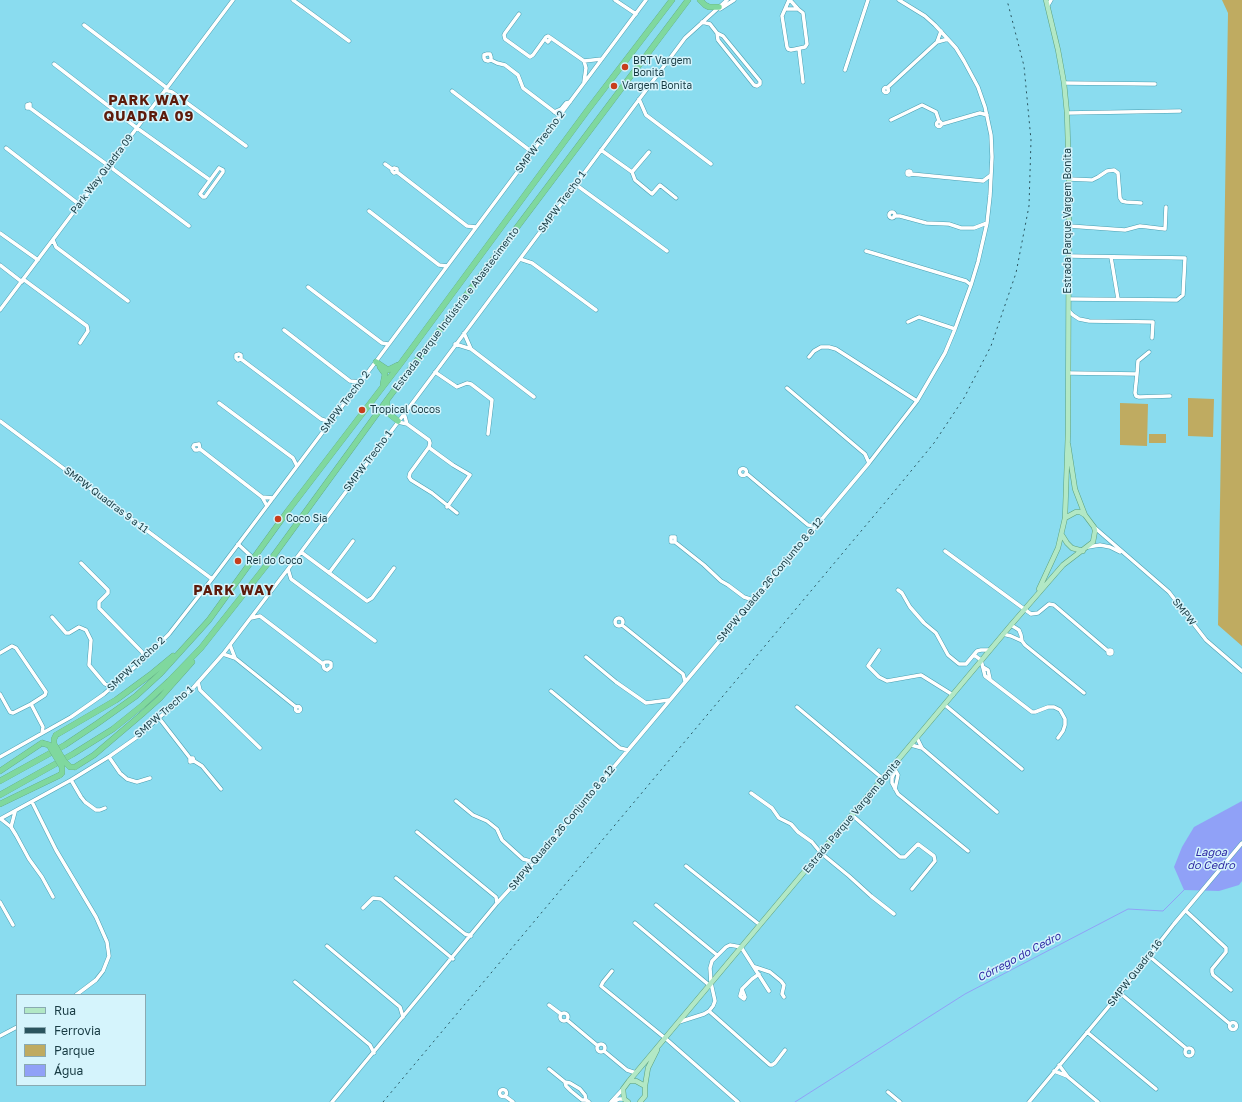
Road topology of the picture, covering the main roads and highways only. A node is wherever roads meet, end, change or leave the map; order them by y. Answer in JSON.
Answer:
{"nodes":[{"id":1,"x":672,"y":0,"type":"edge"},
{"id":2,"x":688,"y":0,"type":"edge"},
{"id":3,"x":700,"y":0,"type":"edge"},
{"id":4,"x":1047,"y":2,"type":"edge"},
{"id":5,"x":717,"y":9,"type":"road end"},
{"id":6,"x":401,"y":363,"type":"junction"},
{"id":7,"x":383,"y":387,"type":"junction"},
{"id":8,"x":387,"y":400,"type":"junction"},
{"id":9,"x":374,"y":418,"type":"junction"},
{"id":10,"x":1068,"y":444,"type":"junction"},
{"id":11,"x":1085,"y":515,"type":"junction"},
{"id":12,"x":1065,"y":518,"type":"junction"},
{"id":13,"x":1062,"y":535,"type":"junction"},
{"id":14,"x":1083,"y":551,"type":"junction"},
{"id":15,"x":1036,"y":596,"type":"junction"},
{"id":16,"x":201,"y":648,"type":"junction"},
{"id":17,"x":180,"y":652,"type":"junction"},
{"id":18,"x":0,"y":771,"type":"edge"},
{"id":19,"x":0,"y":781,"type":"edge"},
{"id":20,"x":0,"y":795,"type":"edge"},
{"id":21,"x":0,"y":804,"type":"edge"},
{"id":22,"x":666,"y":1037,"type":"junction"},
{"id":23,"x":630,"y":1080,"type":"junction"},
{"id":24,"x":645,"y":1086,"type":"junction"},
{"id":25,"x":645,"y":1096,"type":"junction"},
{"id":26,"x":626,"y":1100,"type":"edge"},
{"id":27,"x":640,"y":1102,"type":"edge"},
{"id":28,"x":647,"y":1102,"type":"edge"}],
"edges":[{"from":1,"to":6,"type":"highway","name":"Estrada Parque Indústria e Abastecimento"},
{"from":2,"to":8,"type":"highway","name":"Estrada Parque Indústria e Abastecimento"},
{"from":3,"to":5,"type":"highway"},
{"from":4,"to":10,"type":"main road","name":"Estrada Parque Vargem Bonita"},
{"from":6,"to":7,"type":"highway","name":"Estrada Parque Indústria e Abastecimento"},
{"from":6,"to":7,"type":"highway"},
{"from":7,"to":17,"type":"highway","name":"Estrada Parque Indústria e Abastecimento"},
{"from":8,"to":9,"type":"highway","name":"Estrada Parque Indústria e Abastecimento"},
{"from":8,"to":9,"type":"highway"},
{"from":9,"to":16,"type":"highway","name":"Estrada Parque Indústria e Abastecimento"},
{"from":10,"to":11,"type":"main road","name":"Estrada Parque Vargem Bonita"},
{"from":10,"to":12,"type":"main road","name":"Estrada Parque Vargem Bonita"},
{"from":11,"to":12,"type":"main road"},
{"from":11,"to":14,"type":"main road","name":"Estrada Parque Vargem Bonita"},
{"from":12,"to":13,"type":"main road","name":"Estrada Parque Vargem Bonita"},
{"from":13,"to":14,"type":"main road"},
{"from":13,"to":15,"type":"main road","name":"Estrada Parque Vargem Bonita"},
{"from":14,"to":15,"type":"main road","name":"Estrada Parque Vargem Bonita"},
{"from":15,"to":22,"type":"main road","name":"Estrada Parque Vargem Bonita"},
{"from":16,"to":17,"type":"highway","bridge":true},
{"from":16,"to":20,"type":"highway","name":"Estrada Parque Indústria e Abastecimento"},
{"from":17,"to":19,"type":"highway","name":"Estrada Parque Indústria e Abastecimento"},
{"from":18,"to":21,"type":"highway","bridge":true},
{"from":22,"to":23,"type":"main road","name":"Estrada Parque Vargem Bonita"},
{"from":22,"to":24,"type":"main road","name":"Estrada Parque Vargem Bonita"},
{"from":23,"to":24,"type":"main road"},
{"from":23,"to":26,"type":"main road","name":"Estrada Parque Vargem Bonita"},
{"from":24,"to":25,"type":"main road","name":"Estrada Parque Vargem Bonita"},
{"from":25,"to":27,"type":"main road"},
{"from":25,"to":28,"type":"main road"}]}
